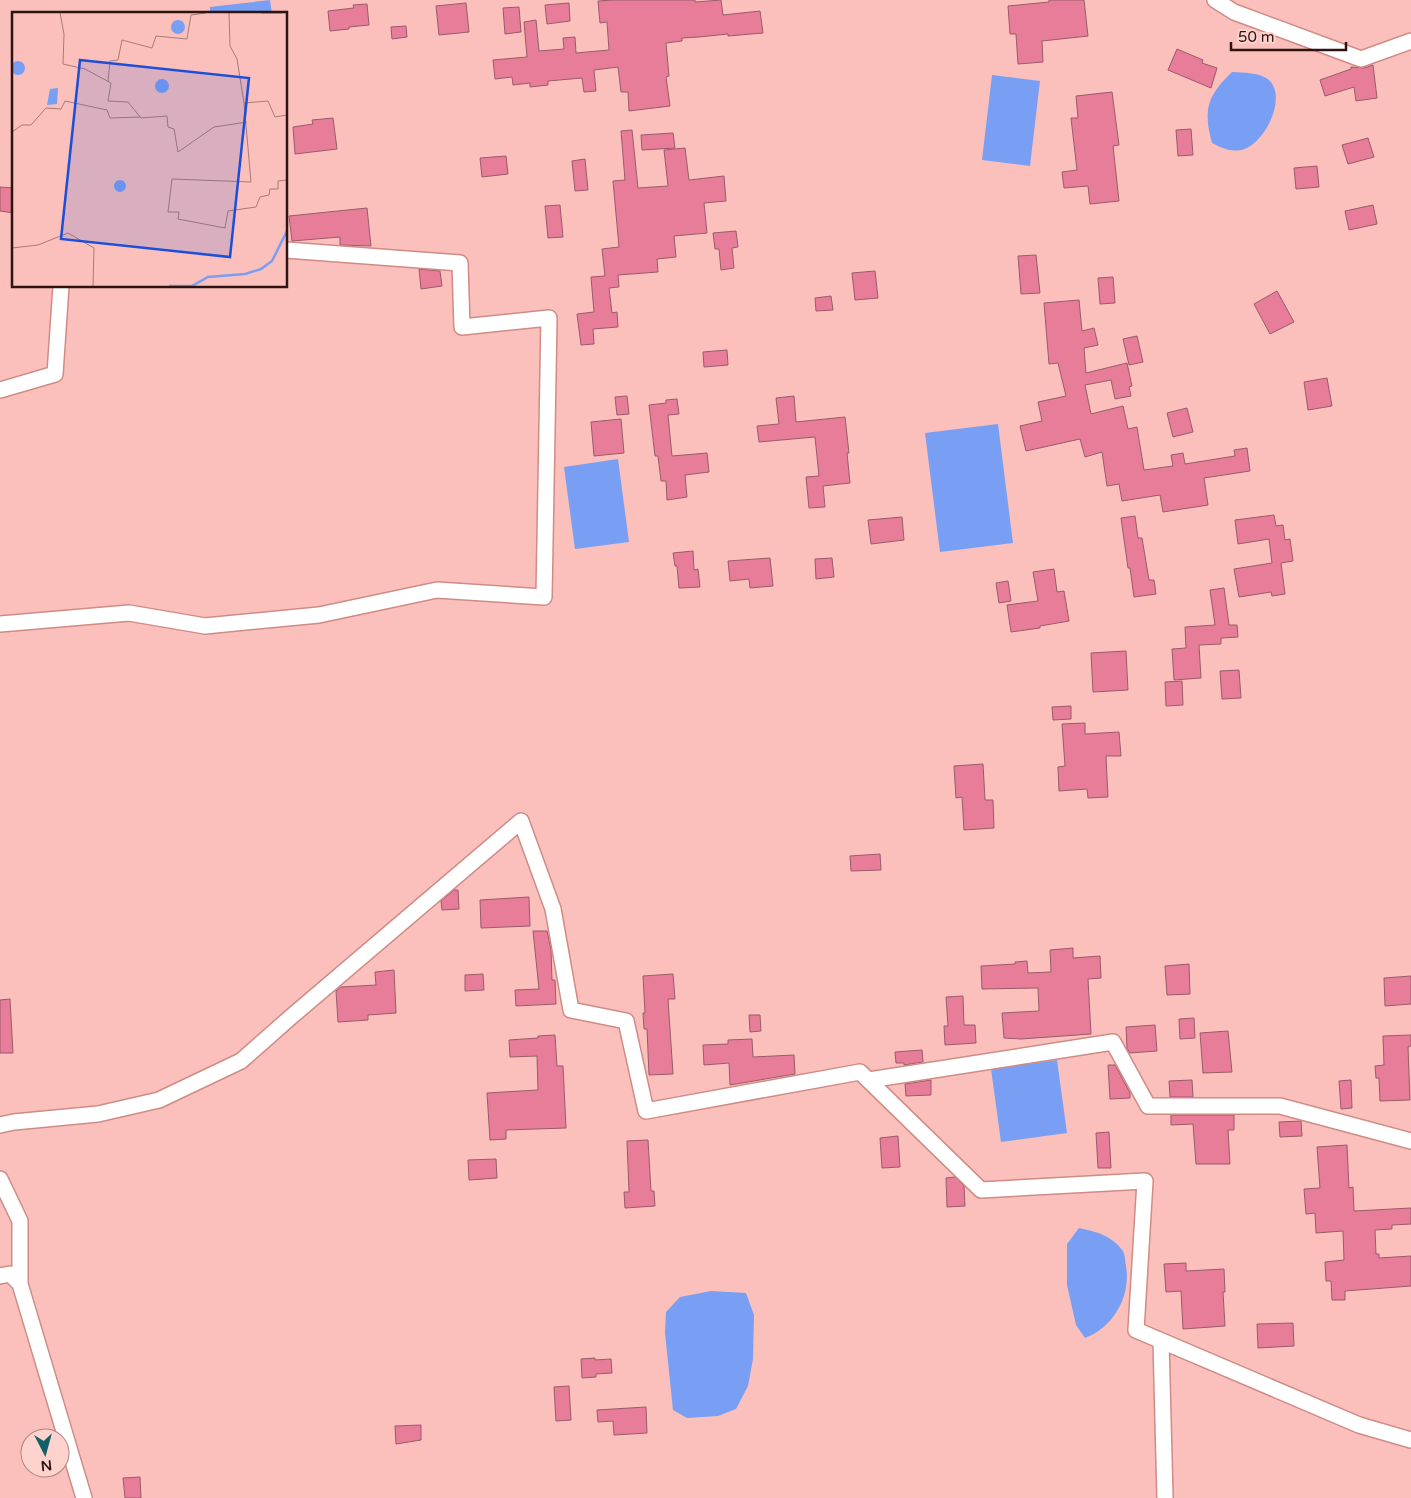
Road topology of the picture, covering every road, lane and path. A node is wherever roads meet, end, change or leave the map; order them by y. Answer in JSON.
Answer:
{"nodes":[{"id":1,"x":1215,"y":0,"type":"edge"},
{"id":2,"x":1411,"y":41,"type":"edge"},
{"id":3,"x":288,"y":250,"type":"edge"},
{"id":4,"x":61,"y":288,"type":"edge"},
{"id":5,"x":0,"y":390,"type":"edge"},
{"id":6,"x":0,"y":624,"type":"edge"},
{"id":7,"x":868,"y":1080,"type":"junction"},
{"id":8,"x":0,"y":1125,"type":"edge"},
{"id":9,"x":1411,"y":1141,"type":"edge"},
{"id":10,"x":0,"y":1180,"type":"edge"},
{"id":11,"x":0,"y":1276,"type":"edge"},
{"id":12,"x":20,"y":1284,"type":"junction"},
{"id":13,"x":1162,"y":1341,"type":"junction"},
{"id":14,"x":1411,"y":1440,"type":"edge"},
{"id":15,"x":84,"y":1498,"type":"edge"},
{"id":16,"x":1165,"y":1498,"type":"edge"}],
"edges":[{"from":1,"to":2,"type":"street"},
{"from":3,"to":6,"type":"street"},
{"from":4,"to":5,"type":"street"},
{"from":7,"to":8,"type":"street"},
{"from":7,"to":9,"type":"street"},
{"from":7,"to":13,"type":"street"},
{"from":10,"to":12,"type":"street"},
{"from":11,"to":12,"type":"street"},
{"from":12,"to":15,"type":"street"},
{"from":13,"to":14,"type":"street"},
{"from":13,"to":16,"type":"street"}]}
